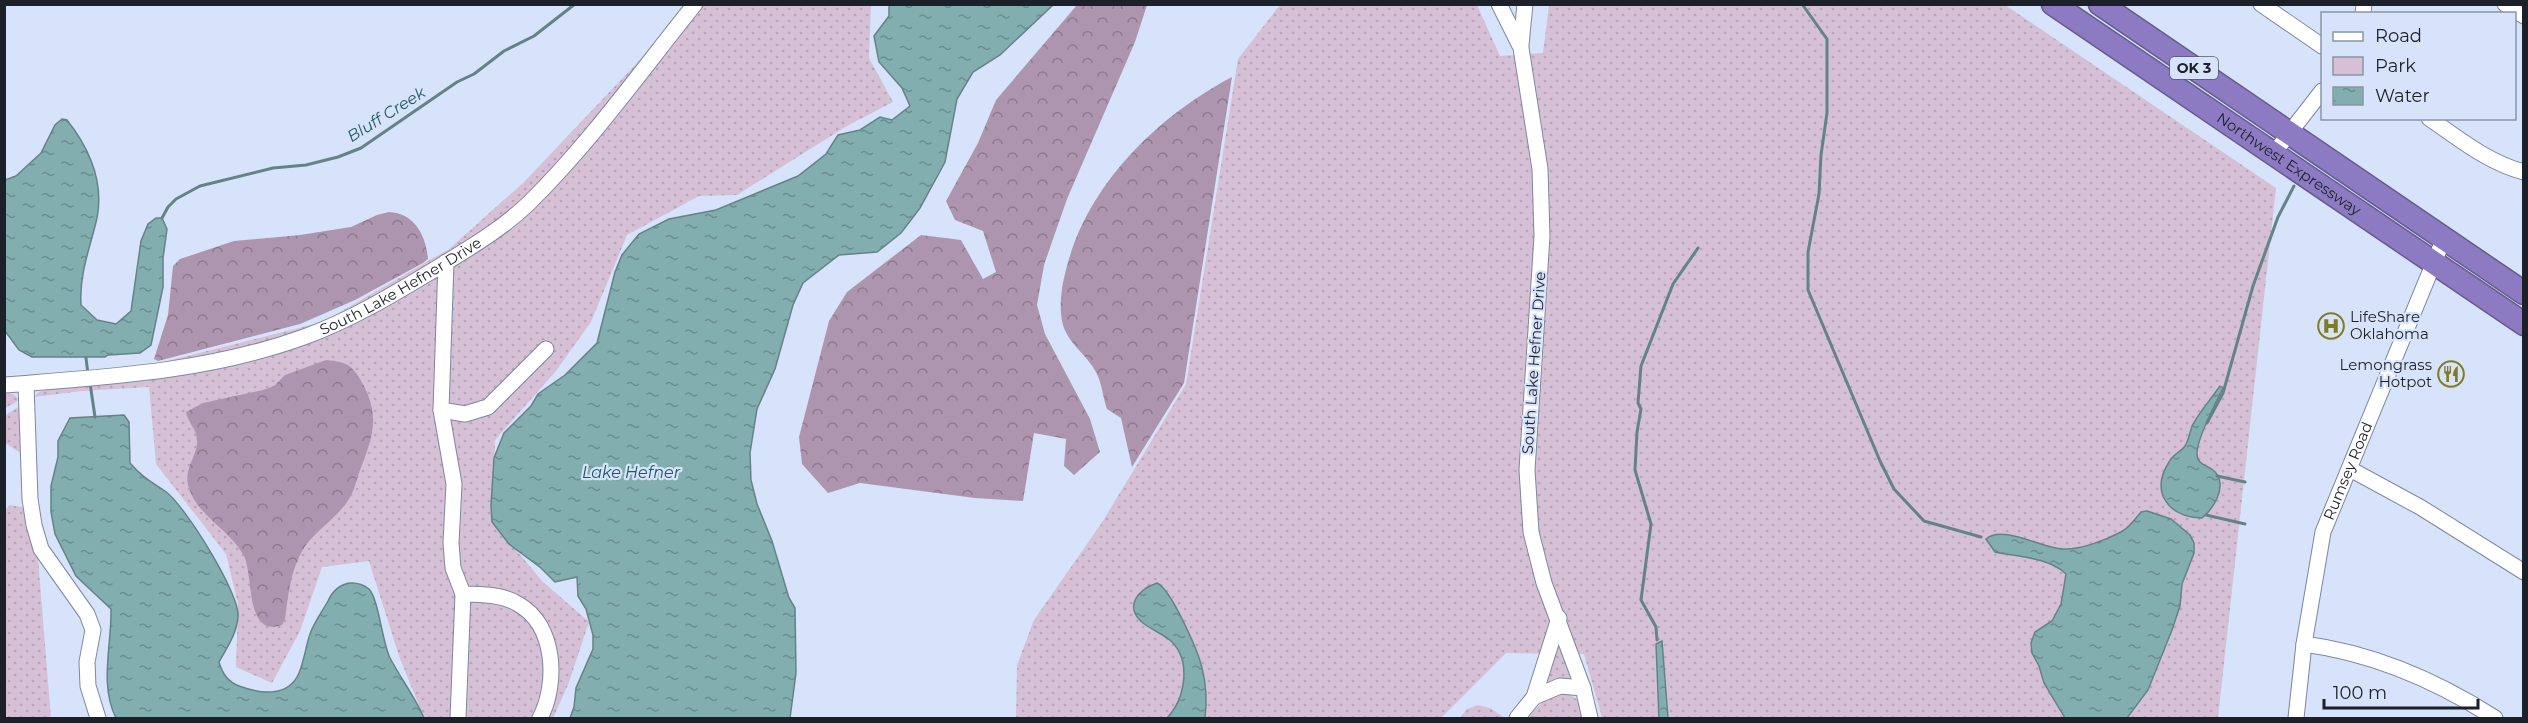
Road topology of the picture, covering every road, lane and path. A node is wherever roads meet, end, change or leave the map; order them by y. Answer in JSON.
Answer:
{"nodes":[{"id":1,"x":695,"y":4,"type":"edge"},
{"id":2,"x":1499,"y":4,"type":"edge"},
{"id":3,"x":1525,"y":4,"type":"edge"},
{"id":4,"x":2053,"y":4,"type":"edge"},
{"id":5,"x":2100,"y":4,"type":"edge"},
{"id":6,"x":2261,"y":4,"type":"edge"},
{"id":7,"x":2505,"y":4,"type":"edge"},
{"id":8,"x":2523,"y":16,"type":"edge"},
{"id":9,"x":2321,"y":45,"type":"edge"},
{"id":10,"x":1521,"y":48,"type":"junction"},
{"id":11,"x":2321,"y":93,"type":"edge"},
{"id":12,"x":2432,"y":120,"type":"edge"},
{"id":13,"x":2289,"y":132,"type":"junction"},
{"id":14,"x":2274,"y":153,"type":"junction"},
{"id":15,"x":2523,"y":172,"type":"edge"},
{"id":16,"x":2444,"y":238,"type":"junction"},
{"id":17,"x":446,"y":262,"type":"junction"},
{"id":18,"x":2433,"y":263,"type":"junction"},
{"id":19,"x":2523,"y":293,"type":"edge"},
{"id":20,"x":2523,"y":324,"type":"edge"},
{"id":21,"x":546,"y":349,"type":"dead end"},
{"id":22,"x":26,"y":384,"type":"junction"},
{"id":23,"x":4,"y":386,"type":"edge"},
{"id":24,"x":441,"y":410,"type":"junction"},
{"id":25,"x":2350,"y":469,"type":"junction"},
{"id":26,"x":2523,"y":572,"type":"edge"},
{"id":27,"x":463,"y":594,"type":"junction"},
{"id":28,"x":1558,"y":618,"type":"junction"},
{"id":29,"x":2304,"y":644,"type":"junction"},
{"id":30,"x":1583,"y":688,"type":"junction"},
{"id":31,"x":1534,"y":698,"type":"junction"},
{"id":32,"x":98,"y":718,"type":"edge"},
{"id":33,"x":458,"y":718,"type":"edge"},
{"id":34,"x":540,"y":718,"type":"edge"},
{"id":35,"x":1517,"y":718,"type":"edge"},
{"id":36,"x":1590,"y":718,"type":"edge"},
{"id":37,"x":2296,"y":718,"type":"edge"},
{"id":38,"x":2495,"y":718,"type":"edge"}],
"edges":[{"from":1,"to":17,"type":"street","name":"South Lake Hefner Drive"},
{"from":2,"to":10,"type":"street","name":"South Lake Hefner Drive"},
{"from":3,"to":10,"type":"street"},
{"from":4,"to":14,"type":"highway","name":"Northwest Expressway","number":"OK 3"},
{"from":5,"to":13,"type":"highway","name":"Northwest Expressway","number":"OK 3"},
{"from":6,"to":9,"type":"street"},
{"from":7,"to":8,"type":"street"},
{"from":10,"to":28,"type":"street","name":"South Lake Hefner Drive"},
{"from":11,"to":13,"type":"street"},
{"from":12,"to":15,"type":"street"},
{"from":13,"to":14,"type":"street"},
{"from":13,"to":16,"type":"highway","name":"Northwest Expressway","number":"OK 3"},
{"from":14,"to":18,"type":"highway","name":"Northwest Expressway","number":"OK 3"},
{"from":16,"to":18,"type":"street","name":"Rumsey Road"},
{"from":16,"to":19,"type":"highway","name":"Northwest Expressway","number":"OK 3"},
{"from":17,"to":22,"type":"street","name":"South Lake Hefner Drive"},
{"from":17,"to":24,"type":"street"},
{"from":18,"to":20,"type":"highway","name":"Northwest Expressway","number":"OK 3"},
{"from":18,"to":25,"type":"street","name":"Rumsey Road"},
{"from":21,"to":24,"type":"street"},
{"from":22,"to":23,"type":"street","name":"South Lake Hefner Drive"},
{"from":22,"to":32,"type":"street"},
{"from":24,"to":27,"type":"street"},
{"from":25,"to":26,"type":"street"},
{"from":25,"to":29,"type":"street","name":"Rumsey Road"},
{"from":27,"to":33,"type":"street"},
{"from":27,"to":34,"type":"street"},
{"from":28,"to":30,"type":"street","name":"South Lake Hefner Drive"},
{"from":28,"to":31,"type":"street"},
{"from":29,"to":37,"type":"street","name":"Rumsey Road"},
{"from":29,"to":38,"type":"street"},
{"from":30,"to":31,"type":"street"},
{"from":30,"to":36,"type":"street","name":"South Lake Hefner Drive"},
{"from":31,"to":35,"type":"street"}]}
